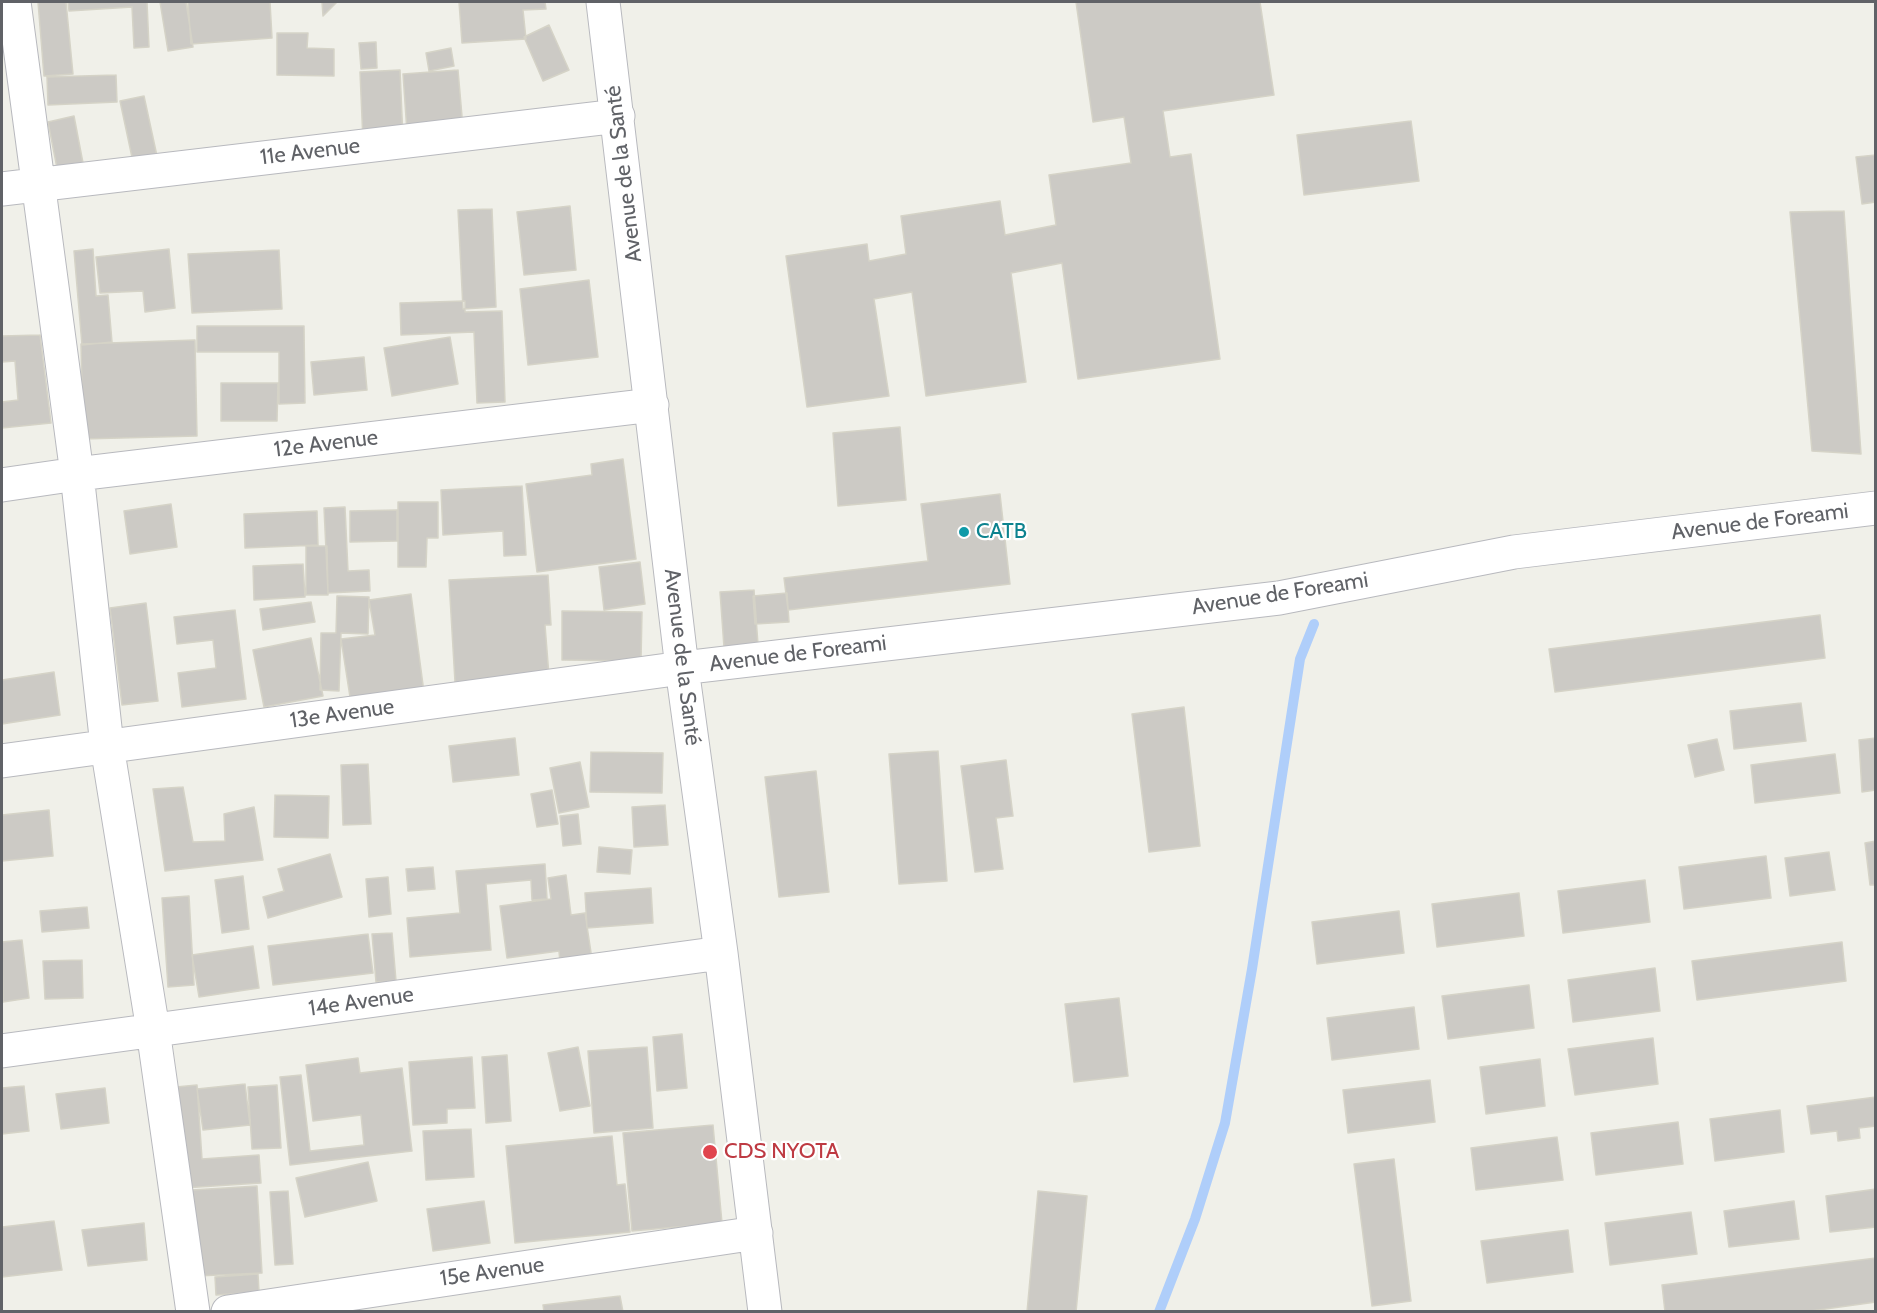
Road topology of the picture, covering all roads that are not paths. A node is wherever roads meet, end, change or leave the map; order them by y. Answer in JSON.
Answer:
{"nodes":[{"id":1,"x":14,"y":2,"type":"edge"},
{"id":2,"x":603,"y":2,"type":"edge"},
{"id":3,"x":618,"y":116,"type":"junction"},
{"id":4,"x":37,"y":184,"type":"junction"},
{"id":5,"x":2,"y":189,"type":"edge"},
{"id":6,"x":652,"y":405,"type":"junction"},
{"id":7,"x":77,"y":474,"type":"junction"},
{"id":8,"x":2,"y":485,"type":"edge"},
{"id":9,"x":1875,"y":508,"type":"edge"},
{"id":10,"x":682,"y":668,"type":"junction"},
{"id":11,"x":107,"y":746,"type":"junction"},
{"id":12,"x":2,"y":761,"type":"edge"},
{"id":13,"x":721,"y":953,"type":"junction"},
{"id":14,"x":153,"y":1030,"type":"junction"},
{"id":15,"x":2,"y":1051,"type":"edge"},
{"id":16,"x":756,"y":1233,"type":"junction"},
{"id":17,"x":193,"y":1311,"type":"edge"},
{"id":18,"x":228,"y":1311,"type":"edge"},
{"id":19,"x":765,"y":1311,"type":"edge"}],
"edges":[{"from":1,"to":4,"type":"street"},
{"from":2,"to":3,"type":"street","name":"Avenue de la Santé"},
{"from":3,"to":4,"type":"street","name":"11e Avenue"},
{"from":3,"to":6,"type":"street","name":"Avenue de la Santé"},
{"from":4,"to":5,"type":"street","name":"11e Avenue"},
{"from":4,"to":7,"type":"street"},
{"from":6,"to":7,"type":"street","name":"12e Avenue"},
{"from":6,"to":10,"type":"street","name":"Avenue de la Santé"},
{"from":7,"to":8,"type":"street","name":"12e Avenue"},
{"from":7,"to":11,"type":"street"},
{"from":9,"to":10,"type":"street","name":"Avenue de Foreami"},
{"from":10,"to":11,"type":"street","name":"13e Avenue"},
{"from":10,"to":13,"type":"street","name":"Avenue de la Santé"},
{"from":11,"to":12,"type":"street","name":"13e Avenue"},
{"from":11,"to":14,"type":"street"},
{"from":13,"to":14,"type":"street","name":"14e Avenue"},
{"from":13,"to":16,"type":"street","name":"Avenue de la Santé"},
{"from":14,"to":15,"type":"street","name":"14e Avenue"},
{"from":14,"to":17,"type":"street"},
{"from":16,"to":18,"type":"street","name":"15e Avenue"},
{"from":16,"to":19,"type":"street","name":"Avenue de la Santé"}]}
